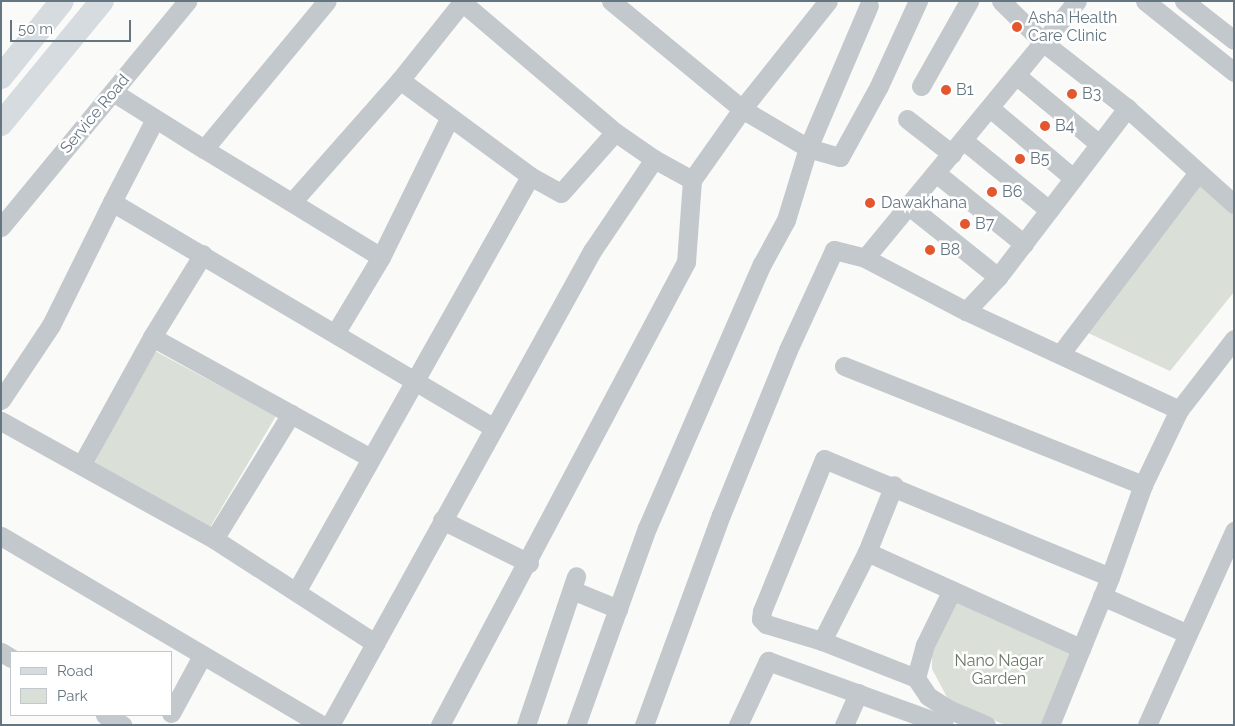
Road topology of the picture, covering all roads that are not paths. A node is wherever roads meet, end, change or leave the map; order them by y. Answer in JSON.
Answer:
{"nodes":[{"id":1,"x":62,"y":1,"type":"edge"},
{"id":2,"x":102,"y":1,"type":"edge"},
{"id":3,"x":187,"y":1,"type":"edge"},
{"id":4,"x":327,"y":1,"type":"edge"},
{"id":5,"x":611,"y":1,"type":"edge"},
{"id":6,"x":828,"y":1,"type":"edge"},
{"id":7,"x":918,"y":1,"type":"edge"},
{"id":8,"x":970,"y":1,"type":"edge"},
{"id":9,"x":1001,"y":1,"type":"edge"},
{"id":10,"x":1077,"y":1,"type":"edge"},
{"id":11,"x":1145,"y":1,"type":"edge"},
{"id":12,"x":1184,"y":1,"type":"edge"},
{"id":13,"x":455,"y":4,"type":"edge"},
{"id":14,"x":869,"y":5,"type":"dead end"},
{"id":15,"x":1234,"y":40,"type":"edge"},
{"id":16,"x":1044,"y":43,"type":"junction"},
{"id":17,"x":1234,"y":72,"type":"edge"},
{"id":18,"x":1016,"y":75,"type":"junction"},
{"id":19,"x":1,"y":77,"type":"edge"},
{"id":20,"x":400,"y":80,"type":"junction"},
{"id":21,"x":921,"y":86,"type":"dead end"},
{"id":22,"x":113,"y":92,"type":"junction"},
{"id":23,"x":990,"y":108,"type":"junction"},
{"id":24,"x":1127,"y":108,"type":"junction"},
{"id":25,"x":742,"y":109,"type":"junction"},
{"id":26,"x":450,"y":117,"type":"junction"},
{"id":27,"x":155,"y":118,"type":"junction"},
{"id":28,"x":907,"y":119,"type":"dead end"},
{"id":29,"x":1,"y":124,"type":"edge"},
{"id":30,"x":615,"y":132,"type":"junction"},
{"id":31,"x":1099,"y":144,"type":"junction"},
{"id":32,"x":958,"y":147,"type":"junction"},
{"id":33,"x":808,"y":148,"type":"junction"},
{"id":34,"x":204,"y":149,"type":"junction"},
{"id":35,"x":654,"y":159,"type":"junction"},
{"id":36,"x":936,"y":173,"type":"junction"},
{"id":37,"x":1197,"y":174,"type":"junction"},
{"id":38,"x":530,"y":176,"type":"junction"},
{"id":39,"x":1074,"y":178,"type":"junction"},
{"id":40,"x":692,"y":180,"type":"junction"},
{"id":41,"x":293,"y":201,"type":"junction"},
{"id":42,"x":112,"y":202,"type":"junction"},
{"id":43,"x":1234,"y":204,"type":"edge"},
{"id":44,"x":909,"y":206,"type":"junction"},
{"id":45,"x":1049,"y":210,"type":"junction"},
{"id":46,"x":1,"y":226,"type":"edge"},
{"id":47,"x":1024,"y":244,"type":"junction"},
{"id":48,"x":203,"y":254,"type":"junction"},
{"id":49,"x":381,"y":256,"type":"junction"},
{"id":50,"x":865,"y":258,"type":"junction"},
{"id":51,"x":998,"y":278,"type":"junction"},
{"id":52,"x":966,"y":311,"type":"junction"},
{"id":53,"x":336,"y":332,"type":"junction"},
{"id":54,"x":152,"y":337,"type":"junction"},
{"id":55,"x":1234,"y":339,"type":"edge"},
{"id":56,"x":1061,"y":353,"type":"junction"},
{"id":57,"x":844,"y":366,"type":"dead end"},
{"id":58,"x":413,"y":382,"type":"junction"},
{"id":59,"x":1,"y":400,"type":"edge"},
{"id":60,"x":1179,"y":410,"type":"junction"},
{"id":61,"x":291,"y":414,"type":"junction"},
{"id":62,"x":1,"y":421,"type":"edge"},
{"id":63,"x":493,"y":427,"type":"junction"},
{"id":64,"x":369,"y":457,"type":"junction"},
{"id":65,"x":82,"y":464,"type":"junction"},
{"id":66,"x":894,"y":484,"type":"junction"},
{"id":67,"x":1144,"y":485,"type":"junction"},
{"id":68,"x":442,"y":520,"type":"junction"},
{"id":69,"x":1234,"y":531,"type":"edge"},
{"id":70,"x":1,"y":536,"type":"edge"},
{"id":71,"x":214,"y":539,"type":"junction"},
{"id":72,"x":867,"y":552,"type":"junction"},
{"id":73,"x":1228,"y":561,"type":"edge"},
{"id":74,"x":529,"y":563,"type":"junction"},
{"id":75,"x":1110,"y":577,"type":"junction"},
{"id":76,"x":297,"y":590,"type":"junction"},
{"id":77,"x":952,"y":590,"type":"junction"},
{"id":78,"x":1102,"y":596,"type":"junction"},
{"id":79,"x":618,"y":609,"type":"junction"},
{"id":80,"x":1186,"y":634,"type":"junction"},
{"id":81,"x":822,"y":640,"type":"junction"},
{"id":82,"x":375,"y":643,"type":"junction"},
{"id":83,"x":1081,"y":648,"type":"junction"},
{"id":84,"x":202,"y":656,"type":"junction"},
{"id":85,"x":916,"y":678,"type":"junction"},
{"id":86,"x":858,"y":693,"type":"junction"},
{"id":87,"x":172,"y":712,"type":"edge"},
{"id":88,"x":108,"y":716,"type":"edge"},
{"id":89,"x":944,"y":719,"type":"edge"},
{"id":90,"x":122,"y":725,"type":"edge"},
{"id":91,"x":322,"y":725,"type":"edge"},
{"id":92,"x":330,"y":725,"type":"edge"},
{"id":93,"x":440,"y":725,"type":"edge"},
{"id":94,"x":526,"y":725,"type":"edge"},
{"id":95,"x":576,"y":725,"type":"edge"},
{"id":96,"x":644,"y":725,"type":"edge"},
{"id":97,"x":738,"y":725,"type":"edge"},
{"id":98,"x":844,"y":725,"type":"edge"},
{"id":99,"x":986,"y":725,"type":"edge"},
{"id":100,"x":1050,"y":725,"type":"edge"},
{"id":101,"x":1147,"y":725,"type":"edge"}],
"edges":[{"from":1,"to":19,"type":"main road"},
{"from":2,"to":29,"type":"main road"},
{"from":3,"to":22,"type":"street","name":"Service Road"},
{"from":4,"to":34,"type":"street"},
{"from":5,"to":25,"type":"street"},
{"from":6,"to":25,"type":"street"},
{"from":7,"to":33,"type":"street"},
{"from":8,"to":21,"type":"street"},
{"from":9,"to":16,"type":"street"},
{"from":10,"to":16,"type":"street"},
{"from":11,"to":17,"type":"street"},
{"from":12,"to":15,"type":"street"},
{"from":13,"to":20,"type":"street"},
{"from":13,"to":30,"type":"street"},
{"from":14,"to":33,"type":"street"},
{"from":16,"to":18,"type":"street"},
{"from":16,"to":24,"type":"street"},
{"from":18,"to":23,"type":"street"},
{"from":18,"to":31,"type":"street"},
{"from":20,"to":26,"type":"street"},
{"from":20,"to":41,"type":"street"},
{"from":22,"to":27,"type":"street"},
{"from":22,"to":46,"type":"street","name":"Service Road"},
{"from":23,"to":32,"type":"street"},
{"from":23,"to":39,"type":"street"},
{"from":24,"to":31,"type":"street"},
{"from":24,"to":37,"type":"street"},
{"from":25,"to":33,"type":"street"},
{"from":25,"to":40,"type":"street"},
{"from":26,"to":38,"type":"street"},
{"from":26,"to":49,"type":"street"},
{"from":27,"to":34,"type":"street"},
{"from":27,"to":42,"type":"street"},
{"from":28,"to":32,"type":"street"},
{"from":30,"to":35,"type":"street"},
{"from":30,"to":38,"type":"street"},
{"from":31,"to":39,"type":"street"},
{"from":32,"to":36,"type":"street"},
{"from":32,"to":45,"type":"street"},
{"from":33,"to":79,"type":"street"},
{"from":34,"to":41,"type":"street"},
{"from":35,"to":40,"type":"street"},
{"from":35,"to":63,"type":"street"},
{"from":36,"to":44,"type":"street"},
{"from":36,"to":47,"type":"street"},
{"from":37,"to":43,"type":"street"},
{"from":37,"to":56,"type":"street"},
{"from":38,"to":58,"type":"street"},
{"from":39,"to":45,"type":"street"},
{"from":40,"to":74,"type":"street"},
{"from":41,"to":49,"type":"street"},
{"from":42,"to":48,"type":"street"},
{"from":42,"to":59,"type":"street"},
{"from":44,"to":50,"type":"street"},
{"from":44,"to":51,"type":"street"},
{"from":45,"to":47,"type":"street"},
{"from":47,"to":51,"type":"street"},
{"from":48,"to":53,"type":"street"},
{"from":48,"to":54,"type":"street"},
{"from":49,"to":53,"type":"street"},
{"from":50,"to":52,"type":"street"},
{"from":50,"to":96,"type":"street"},
{"from":51,"to":52,"type":"street"},
{"from":52,"to":56,"type":"street"},
{"from":53,"to":58,"type":"street"},
{"from":54,"to":61,"type":"street"},
{"from":54,"to":65,"type":"street"},
{"from":55,"to":60,"type":"street"},
{"from":56,"to":60,"type":"street"},
{"from":57,"to":67,"type":"street"},
{"from":58,"to":63,"type":"street"},
{"from":58,"to":64,"type":"street"},
{"from":60,"to":67,"type":"street"},
{"from":61,"to":64,"type":"street"},
{"from":61,"to":71,"type":"street"},
{"from":62,"to":65,"type":"street"},
{"from":63,"to":68,"type":"street"},
{"from":64,"to":76,"type":"street"},
{"from":65,"to":71,"type":"street"},
{"from":66,"to":72,"type":"street"},
{"from":66,"to":75,"type":"street"},
{"from":66,"to":81,"type":"street"},
{"from":67,"to":75,"type":"street"},
{"from":68,"to":74,"type":"street"},
{"from":68,"to":82,"type":"street"},
{"from":69,"to":73,"type":"street"},
{"from":70,"to":84,"type":"street"},
{"from":71,"to":76,"type":"street"},
{"from":72,"to":77,"type":"street"},
{"from":72,"to":81,"type":"street"},
{"from":73,"to":80,"type":"street"},
{"from":74,"to":93,"type":"street"},
{"from":75,"to":78,"type":"street"},
{"from":76,"to":82,"type":"street"},
{"from":77,"to":83,"type":"street"},
{"from":77,"to":85,"type":"street"},
{"from":78,"to":80,"type":"street"},
{"from":78,"to":83,"type":"street"},
{"from":79,"to":94,"type":"street"},
{"from":79,"to":95,"type":"street"},
{"from":80,"to":101,"type":"street"},
{"from":81,"to":85,"type":"street"},
{"from":82,"to":92,"type":"street"},
{"from":83,"to":100,"type":"street"},
{"from":84,"to":87,"type":"street"},
{"from":84,"to":91,"type":"street"},
{"from":85,"to":89,"type":"street"},
{"from":86,"to":89,"type":"street"},
{"from":86,"to":97,"type":"street"},
{"from":86,"to":98,"type":"street"},
{"from":88,"to":90,"type":"street"},
{"from":89,"to":99,"type":"street"}]}
